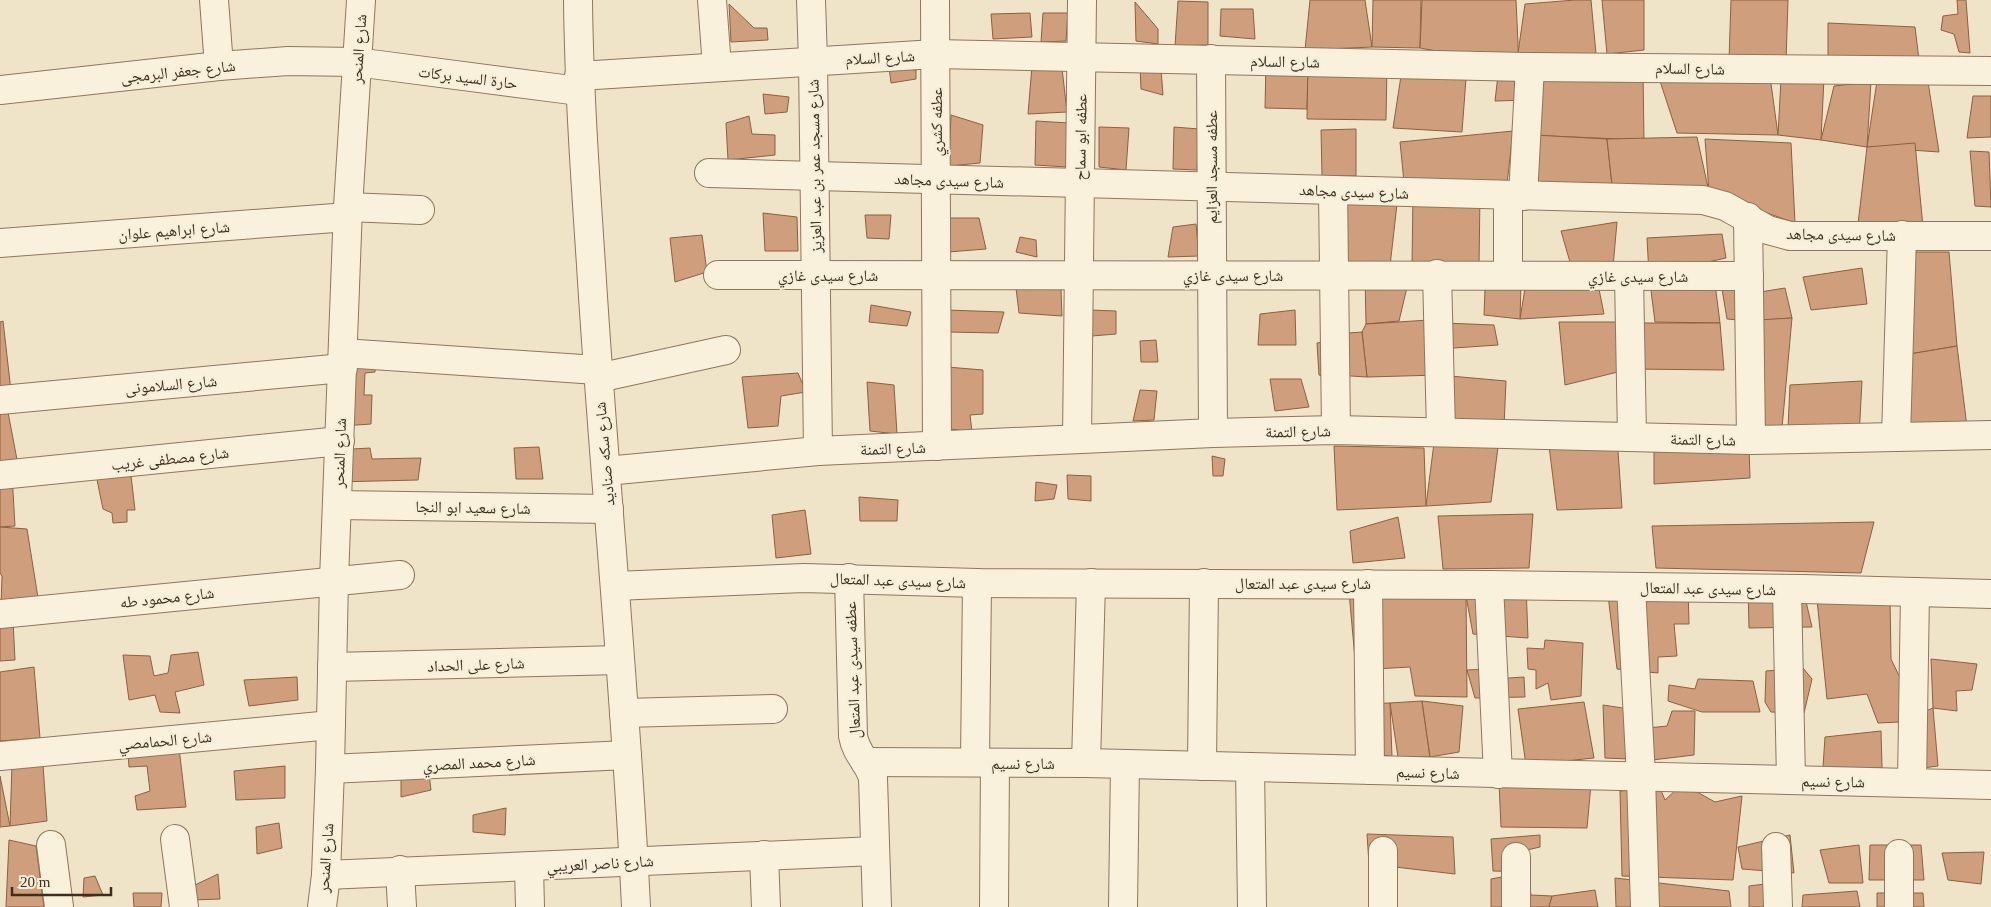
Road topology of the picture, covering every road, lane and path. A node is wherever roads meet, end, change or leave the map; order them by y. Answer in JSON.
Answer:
{"nodes":[{"id":1,"x":214,"y":0,"type":"edge"},
{"id":2,"x":361,"y":0,"type":"edge"},
{"id":3,"x":578,"y":0,"type":"edge"},
{"id":4,"x":712,"y":0,"type":"edge"},
{"id":5,"x":811,"y":0,"type":"edge"},
{"id":6,"x":935,"y":0,"type":"edge"},
{"id":7,"x":1082,"y":0,"type":"edge"},
{"id":8,"x":935,"y":54,"type":"junction"},
{"id":9,"x":1081,"y":57,"type":"junction"},
{"id":10,"x":1211,"y":59,"type":"junction"},
{"id":11,"x":813,"y":61,"type":"junction"},
{"id":12,"x":356,"y":62,"type":"junction"},
{"id":13,"x":219,"y":66,"type":"junction"},
{"id":14,"x":1530,"y":66,"type":"junction"},
{"id":15,"x":717,"y":67,"type":"junction"},
{"id":16,"x":1991,"y":71,"type":"edge"},
{"id":17,"x":579,"y":84,"type":"junction"},
{"id":18,"x":0,"y":90,"type":"edge"},
{"id":19,"x":709,"y":173,"type":"dead end"},
{"id":20,"x":815,"y":176,"type":"junction"},
{"id":21,"x":936,"y":180,"type":"junction"},
{"id":22,"x":1080,"y":184,"type":"junction"},
{"id":23,"x":1211,"y":187,"type":"junction"},
{"id":24,"x":1333,"y":190,"type":"junction"},
{"id":25,"x":1516,"y":195,"type":"junction"},
{"id":26,"x":420,"y":210,"type":"dead end"},
{"id":27,"x":348,"y":212,"type":"junction"},
{"id":28,"x":1748,"y":217,"type":"junction"},
{"id":29,"x":1902,"y":235,"type":"junction"},
{"id":30,"x":1991,"y":236,"type":"edge"},
{"id":31,"x":0,"y":243,"type":"edge"},
{"id":32,"x":1438,"y":274,"type":"junction"},
{"id":33,"x":718,"y":275,"type":"dead end"},
{"id":34,"x":816,"y":275,"type":"junction"},
{"id":35,"x":936,"y":275,"type":"junction"},
{"id":36,"x":1079,"y":275,"type":"junction"},
{"id":37,"x":1212,"y":275,"type":"junction"},
{"id":38,"x":1334,"y":275,"type":"junction"},
{"id":39,"x":1508,"y":275,"type":"junction"},
{"id":40,"x":1629,"y":276,"type":"junction"},
{"id":41,"x":1749,"y":276,"type":"junction"},
{"id":42,"x":726,"y":350,"type":"dead end"},
{"id":43,"x":343,"y":360,"type":"junction"},
{"id":44,"x":598,"y":374,"type":"junction"},
{"id":45,"x":0,"y":400,"type":"edge"},
{"id":46,"x":1336,"y":430,"type":"junction"},
{"id":47,"x":1441,"y":432,"type":"junction"},
{"id":48,"x":1213,"y":433,"type":"junction"},
{"id":49,"x":1991,"y":435,"type":"edge"},
{"id":50,"x":1632,"y":437,"type":"junction"},
{"id":51,"x":1896,"y":437,"type":"junction"},
{"id":52,"x":1077,"y":439,"type":"junction"},
{"id":53,"x":1751,"y":440,"type":"junction"},
{"id":54,"x":340,"y":441,"type":"junction"},
{"id":55,"x":937,"y":446,"type":"junction"},
{"id":56,"x":818,"y":451,"type":"junction"},
{"id":57,"x":606,"y":471,"type":"junction"},
{"id":58,"x":0,"y":475,"type":"edge"},
{"id":59,"x":337,"y":505,"type":"junction"},
{"id":60,"x":609,"y":509,"type":"junction"},
{"id":61,"x":400,"y":575,"type":"dead end"},
{"id":62,"x":849,"y":578,"type":"junction"},
{"id":63,"x":334,"y":580,"type":"junction"},
{"id":64,"x":977,"y":583,"type":"junction"},
{"id":65,"x":1091,"y":583,"type":"junction"},
{"id":66,"x":1204,"y":583,"type":"junction"},
{"id":67,"x":1368,"y":584,"type":"junction"},
{"id":68,"x":1489,"y":585,"type":"junction"},
{"id":69,"x":615,"y":586,"type":"junction"},
{"id":70,"x":1631,"y":587,"type":"junction"},
{"id":71,"x":1787,"y":589,"type":"junction"},
{"id":72,"x":1914,"y":592,"type":"junction"},
{"id":73,"x":1991,"y":594,"type":"edge"},
{"id":74,"x":0,"y":614,"type":"edge"},
{"id":75,"x":620,"y":660,"type":"junction"},
{"id":76,"x":332,"y":667,"type":"junction"},
{"id":77,"x":773,"y":709,"type":"dead end"},
{"id":78,"x":624,"y":713,"type":"junction"},
{"id":79,"x":331,"y":725,"type":"junction"},
{"id":80,"x":627,"y":755,"type":"junction"},
{"id":81,"x":0,"y":756,"type":"edge"},
{"id":82,"x":865,"y":762,"type":"junction"},
{"id":83,"x":985,"y":763,"type":"junction"},
{"id":84,"x":1086,"y":763,"type":"junction"},
{"id":85,"x":1125,"y":764,"type":"junction"},
{"id":86,"x":1202,"y":766,"type":"junction"},
{"id":87,"x":1250,"y":768,"type":"junction"},
{"id":88,"x":330,"y":769,"type":"junction"},
{"id":89,"x":1370,"y":770,"type":"junction"},
{"id":90,"x":1498,"y":774,"type":"junction"},
{"id":91,"x":1641,"y":777,"type":"junction"},
{"id":92,"x":1791,"y":780,"type":"junction"},
{"id":93,"x":1912,"y":783,"type":"junction"},
{"id":94,"x":1991,"y":785,"type":"edge"},
{"id":95,"x":175,"y":839,"type":"dead end"},
{"id":96,"x":51,"y":845,"type":"dead end"},
{"id":97,"x":1776,"y":847,"type":"dead end"},
{"id":98,"x":875,"y":851,"type":"junction"},
{"id":99,"x":1383,"y":851,"type":"dead end"},
{"id":100,"x":1898,"y":854,"type":"dead end"},
{"id":101,"x":764,"y":855,"type":"junction"},
{"id":102,"x":1516,"y":857,"type":"dead end"},
{"id":103,"x":634,"y":861,"type":"junction"},
{"id":104,"x":529,"y":867,"type":"junction"},
{"id":105,"x":400,"y":870,"type":"junction"},
{"id":106,"x":326,"y":874,"type":"junction"},
{"id":107,"x":59,"y":907,"type":"edge"},
{"id":108,"x":184,"y":907,"type":"edge"},
{"id":109,"x":322,"y":907,"type":"edge"},
{"id":110,"x":402,"y":907,"type":"edge"},
{"id":111,"x":530,"y":907,"type":"edge"},
{"id":112,"x":636,"y":907,"type":"edge"},
{"id":113,"x":766,"y":907,"type":"edge"},
{"id":114,"x":877,"y":907,"type":"edge"},
{"id":115,"x":994,"y":907,"type":"edge"},
{"id":116,"x":1123,"y":907,"type":"edge"},
{"id":117,"x":1252,"y":907,"type":"edge"},
{"id":118,"x":1383,"y":907,"type":"edge"},
{"id":119,"x":1516,"y":907,"type":"edge"},
{"id":120,"x":1645,"y":907,"type":"edge"},
{"id":121,"x":1778,"y":907,"type":"edge"},
{"id":122,"x":1899,"y":907,"type":"edge"}],
"edges":[{"from":1,"to":13,"type":"street"},
{"from":2,"to":12,"type":"street","name":"شارع المنحر"},
{"from":3,"to":17,"type":"street","name":"شارع سكه صناديد"},
{"from":4,"to":15,"type":"street"},
{"from":5,"to":11,"type":"street","name":"شارع مسجد عمر بن عبد العزيز"},
{"from":6,"to":8,"type":"street","name":"عطفه كشري"},
{"from":7,"to":9,"type":"street","name":"عطفه ابو سماح"},
{"from":8,"to":9,"type":"street","name":"شارع السلام"},
{"from":8,"to":11,"type":"street","name":"شارع السلام"},
{"from":8,"to":21,"type":"street","name":"عطفه كشري"},
{"from":9,"to":10,"type":"street","name":"شارع السلام"},
{"from":9,"to":22,"type":"street","name":"عطفه ابو سماح"},
{"from":10,"to":14,"type":"street","name":"شارع السلام"},
{"from":10,"to":23,"type":"street","name":"عطفه مسجد العزايم"},
{"from":11,"to":15,"type":"street","name":"شارع السلام"},
{"from":11,"to":20,"type":"street","name":"شارع مسجد عمر بن عبد العزيز"},
{"from":12,"to":13,"type":"street","name":"شارع جعفر البرمجى"},
{"from":12,"to":17,"type":"street","name":"حارة السيد بركات"},
{"from":12,"to":27,"type":"street","name":"شارع المنحر"},
{"from":13,"to":18,"type":"street","name":"شارع جعفر البرمجى"},
{"from":14,"to":16,"type":"street","name":"شارع السلام"},
{"from":14,"to":25,"type":"street"},
{"from":15,"to":17,"type":"street","name":"شارع السلام"},
{"from":17,"to":44,"type":"street","name":"شارع سكه صناديد"},
{"from":19,"to":20,"type":"street","name":"شارع سيدى مجاهد"},
{"from":20,"to":21,"type":"street","name":"شارع سيدى مجاهد"},
{"from":20,"to":34,"type":"street","name":"شارع مسجد عمر بن عبد العزيز"},
{"from":21,"to":22,"type":"street","name":"شارع سيدى مجاهد"},
{"from":21,"to":35,"type":"street","name":"عطفه كشري"},
{"from":22,"to":23,"type":"street","name":"شارع سيدى مجاهد"},
{"from":22,"to":36,"type":"street","name":"عطفه ابو سماح"},
{"from":23,"to":24,"type":"street","name":"شارع سيدى مجاهد"},
{"from":23,"to":37,"type":"street","name":"عطفه مسجد العزايم"},
{"from":24,"to":25,"type":"street","name":"شارع سيدى مجاهد"},
{"from":24,"to":38,"type":"street"},
{"from":25,"to":28,"type":"street","name":"شارع سيدى مجاهد"},
{"from":25,"to":39,"type":"street"},
{"from":26,"to":27,"type":"street","name":"شارع ابراهيم علوان"},
{"from":27,"to":31,"type":"street","name":"شارع ابراهيم علوان"},
{"from":27,"to":43,"type":"street","name":"شارع المنحر"},
{"from":28,"to":29,"type":"street","name":"شارع سيدى مجاهد"},
{"from":28,"to":41,"type":"street"},
{"from":29,"to":30,"type":"street","name":"شارع سيدى مجاهد"},
{"from":29,"to":51,"type":"street"},
{"from":32,"to":38,"type":"street","name":"شارع سيدى غازي"},
{"from":32,"to":39,"type":"street","name":"شارع سيدى غازي"},
{"from":32,"to":47,"type":"street"},
{"from":33,"to":34,"type":"street","name":"شارع سيدى غازي"},
{"from":34,"to":35,"type":"street","name":"شارع سيدى غازي"},
{"from":34,"to":56,"type":"street","name":"شارع مسجد عمر بن عبد العزيز"},
{"from":35,"to":36,"type":"street","name":"شارع سيدى غازي"},
{"from":35,"to":55,"type":"street","name":"عطفه كشري"},
{"from":36,"to":37,"type":"street","name":"شارع سيدى غازي"},
{"from":36,"to":52,"type":"street","name":"عطفه ابو سماح"},
{"from":37,"to":38,"type":"street","name":"شارع سيدى غازي"},
{"from":37,"to":48,"type":"street","name":"عطفه مسجد العزايم"},
{"from":38,"to":46,"type":"street"},
{"from":39,"to":40,"type":"street","name":"شارع سيدى غازي"},
{"from":40,"to":41,"type":"street","name":"شارع سيدى غازي"},
{"from":40,"to":50,"type":"street"},
{"from":41,"to":53,"type":"street"},
{"from":42,"to":44,"type":"street","name":"شارع السلامونى"},
{"from":43,"to":44,"type":"street","name":"شارع السلامونى"},
{"from":43,"to":45,"type":"street","name":"شارع السلامونى"},
{"from":43,"to":54,"type":"street","name":"شارع المنحر"},
{"from":44,"to":57,"type":"street","name":"شارع سكه صناديد"},
{"from":46,"to":47,"type":"street","name":"شارع التمنة"},
{"from":46,"to":48,"type":"street","name":"شارع التمنة"},
{"from":47,"to":50,"type":"street","name":"شارع التمنة"},
{"from":48,"to":52,"type":"street","name":"شارع التمنة"},
{"from":49,"to":51,"type":"street","name":"شارع التمنة"},
{"from":50,"to":53,"type":"street","name":"شارع التمنة"},
{"from":51,"to":53,"type":"street","name":"شارع التمنة"},
{"from":52,"to":55,"type":"street","name":"شارع التمنة"},
{"from":54,"to":58,"type":"street","name":"شارع مصطفى غريب"},
{"from":54,"to":59,"type":"street","name":"شارع المنحر"},
{"from":55,"to":56,"type":"street","name":"شارع التمنة"},
{"from":56,"to":57,"type":"street","name":"شارع التمنة"},
{"from":57,"to":60,"type":"street","name":"شارع سكه صناديد"},
{"from":59,"to":60,"type":"street","name":"شارع سعيد ابو النجا"},
{"from":59,"to":63,"type":"street","name":"شارع المنحر"},
{"from":60,"to":69,"type":"street","name":"شارع سكه صناديد"},
{"from":61,"to":63,"type":"street","name":"شارع محمود طه"},
{"from":62,"to":64,"type":"street","name":"شارع سيدى عبد المتعال"},
{"from":62,"to":69,"type":"street","name":"شارع سيدى عبد المتعال"},
{"from":62,"to":82,"type":"street","name":"عطفه سيدى عبد المتعال"},
{"from":63,"to":74,"type":"street","name":"شارع محمود طه"},
{"from":63,"to":76,"type":"street","name":"شارع المنحر"},
{"from":64,"to":65,"type":"street","name":"شارع سيدى عبد المتعال"},
{"from":64,"to":83,"type":"street"},
{"from":65,"to":66,"type":"street","name":"شارع سيدى عبد المتعال"},
{"from":65,"to":84,"type":"street"},
{"from":66,"to":67,"type":"street","name":"شارع سيدى عبد المتعال"},
{"from":66,"to":86,"type":"street"},
{"from":67,"to":68,"type":"street","name":"شارع سيدى عبد المتعال"},
{"from":67,"to":89,"type":"street"},
{"from":68,"to":70,"type":"street","name":"شارع سيدى عبد المتعال"},
{"from":68,"to":90,"type":"street"},
{"from":69,"to":75,"type":"street","name":"شارع سكه صناديد"},
{"from":70,"to":71,"type":"street","name":"شارع سيدى عبد المتعال"},
{"from":70,"to":91,"type":"street"},
{"from":71,"to":72,"type":"street","name":"شارع سيدى عبد المتعال"},
{"from":71,"to":92,"type":"street"},
{"from":72,"to":73,"type":"street","name":"شارع سيدى عبد المتعال"},
{"from":72,"to":93,"type":"street"},
{"from":75,"to":76,"type":"street","name":"شارع على الحداد"},
{"from":75,"to":78,"type":"street","name":"شارع سكه صناديد"},
{"from":76,"to":79,"type":"street","name":"شارع المنحر"},
{"from":77,"to":78,"type":"street"},
{"from":78,"to":80,"type":"street","name":"شارع سكه صناديد"},
{"from":79,"to":81,"type":"street","name":"شارع الحمامصي"},
{"from":79,"to":88,"type":"street","name":"شارع المنحر"},
{"from":80,"to":88,"type":"street","name":"شارع محمد المصري"},
{"from":80,"to":103,"type":"street","name":"شارع سكه صناديد"},
{"from":82,"to":83,"type":"street","name":"شارع نسيم"},
{"from":82,"to":98,"type":"street","name":"عطفه سيدى عبد المتعال"},
{"from":83,"to":84,"type":"street","name":"شارع نسيم"},
{"from":83,"to":115,"type":"street"},
{"from":84,"to":85,"type":"street","name":"شارع نسيم"},
{"from":85,"to":86,"type":"street","name":"شارع نسيم"},
{"from":85,"to":116,"type":"street"},
{"from":86,"to":87,"type":"street","name":"شارع نسيم"},
{"from":87,"to":89,"type":"street","name":"شارع نسيم"},
{"from":87,"to":117,"type":"street"},
{"from":88,"to":106,"type":"street","name":"شارع المنحر"},
{"from":89,"to":90,"type":"street","name":"شارع نسيم"},
{"from":90,"to":91,"type":"street","name":"شارع نسيم"},
{"from":91,"to":92,"type":"street","name":"شارع نسيم"},
{"from":91,"to":120,"type":"street"},
{"from":92,"to":93,"type":"street","name":"شارع نسيم"},
{"from":93,"to":94,"type":"street","name":"شارع نسيم"},
{"from":95,"to":108,"type":"street"},
{"from":96,"to":107,"type":"street"},
{"from":97,"to":121,"type":"street"},
{"from":98,"to":101,"type":"street","name":"شارع ناصر العريبي"},
{"from":98,"to":114,"type":"street","name":"عطفه سيدى عبد المتعال"},
{"from":99,"to":118,"type":"street"},
{"from":100,"to":122,"type":"street"},
{"from":101,"to":103,"type":"street","name":"شارع ناصر العريبي"},
{"from":101,"to":113,"type":"street"},
{"from":102,"to":119,"type":"street"},
{"from":103,"to":104,"type":"street","name":"شارع ناصر العريبي"},
{"from":103,"to":112,"type":"street","name":"شارع سكه صناديد"},
{"from":104,"to":105,"type":"street","name":"شارع ناصر العريبي"},
{"from":104,"to":111,"type":"street"},
{"from":105,"to":106,"type":"street","name":"شارع ناصر العريبي"},
{"from":105,"to":110,"type":"street"},
{"from":106,"to":109,"type":"street","name":"شارع المنحر"}]}
